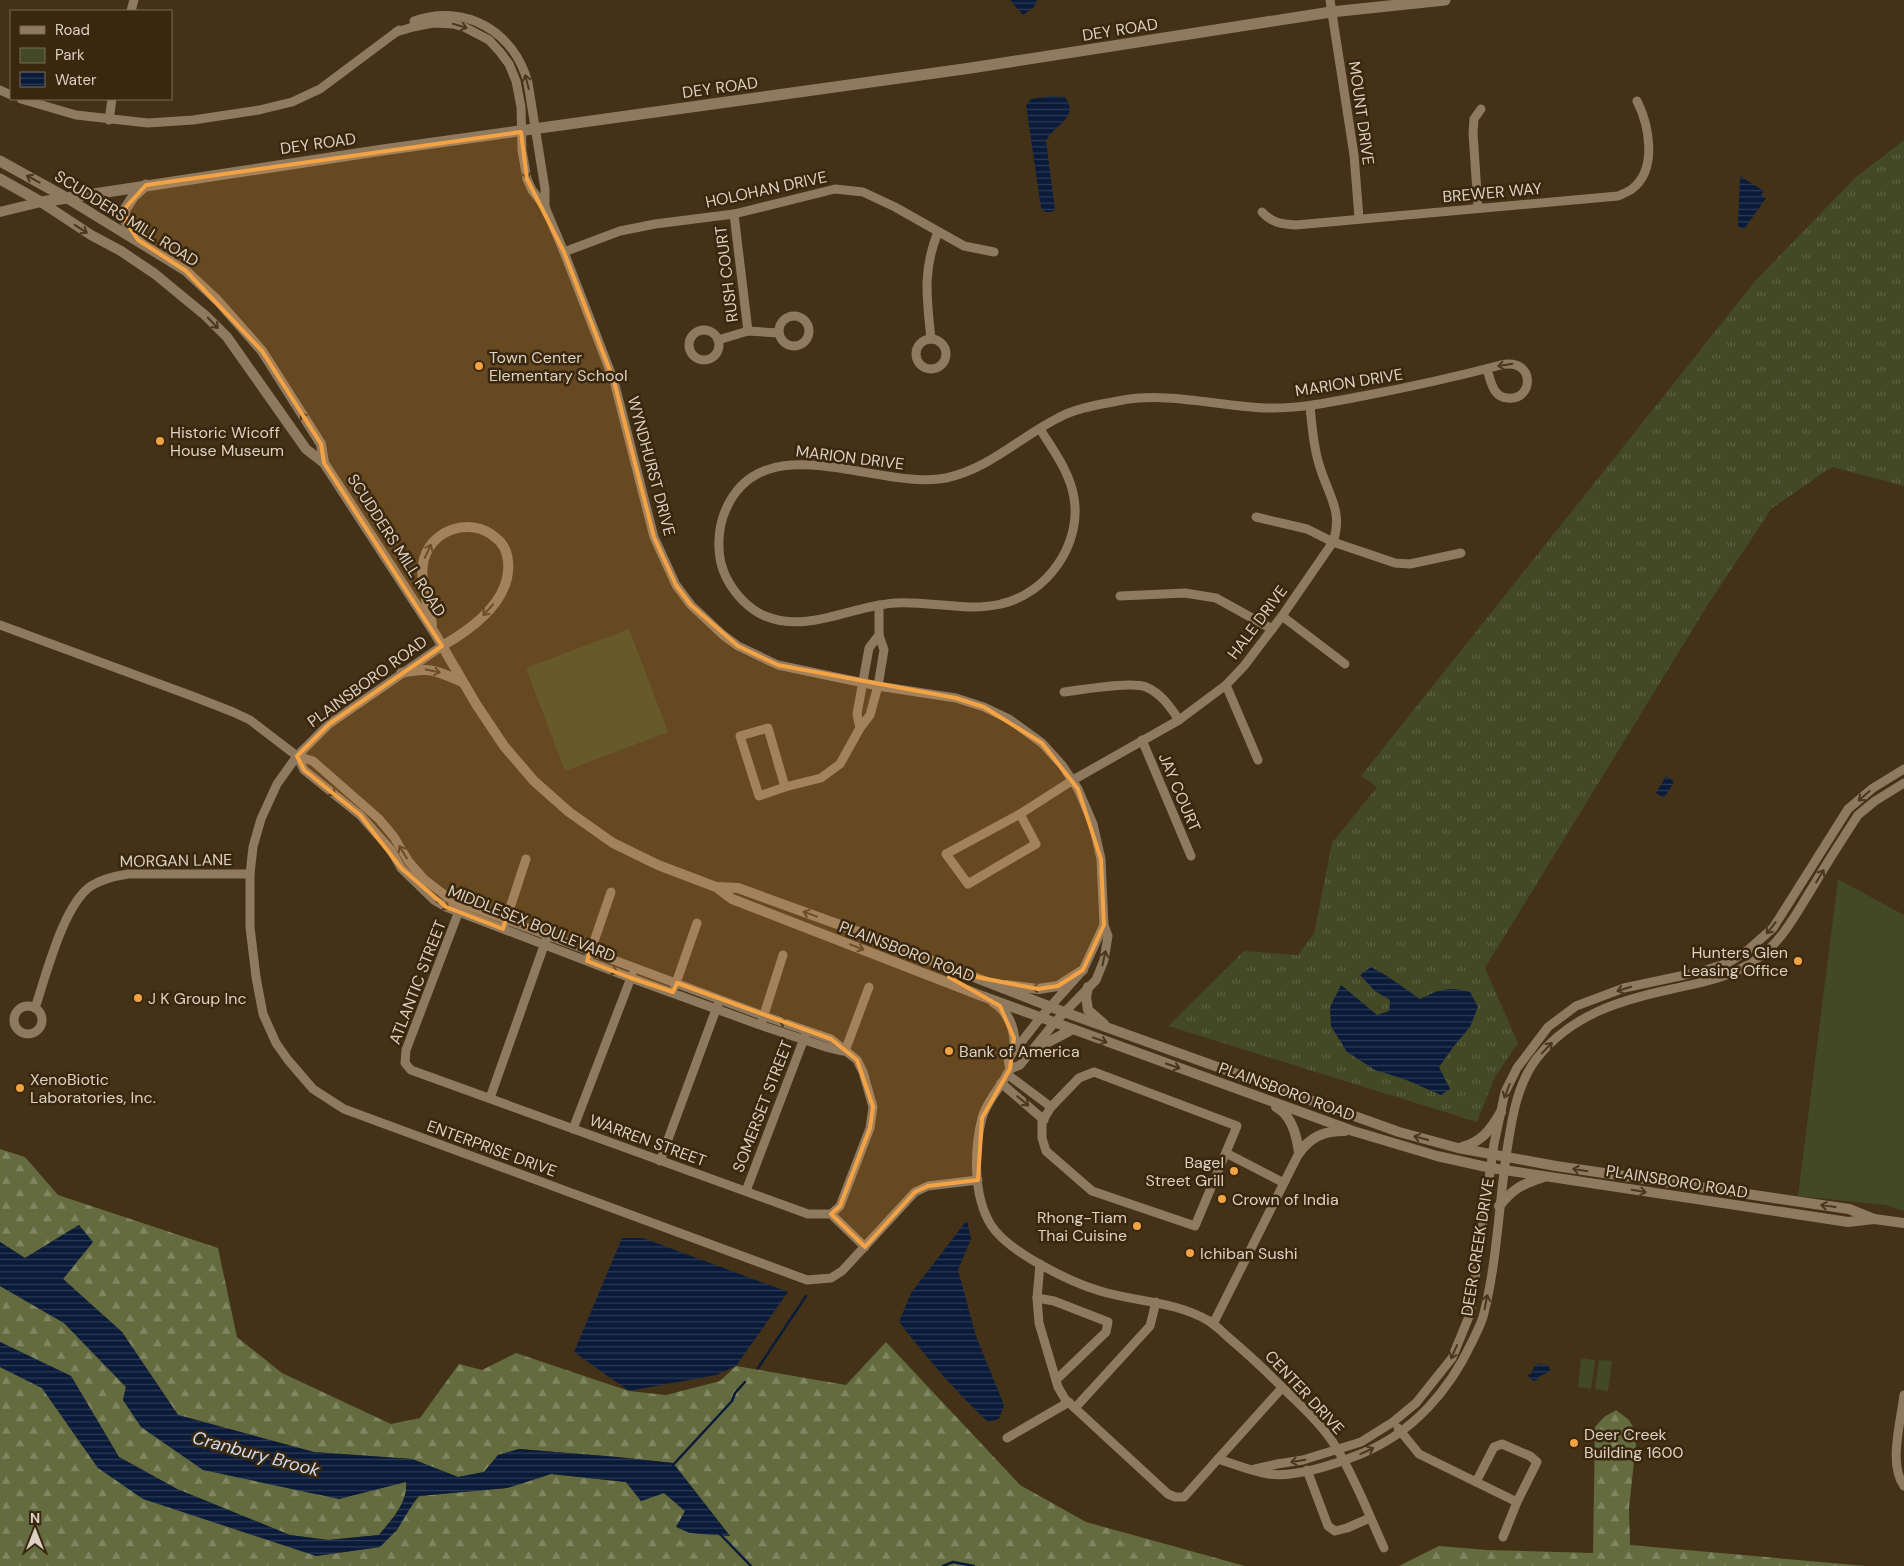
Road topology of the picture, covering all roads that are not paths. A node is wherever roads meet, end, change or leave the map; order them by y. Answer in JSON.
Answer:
{"nodes":[{"id":1,"x":1330,"y":0,"type":"edge"},
{"id":2,"x":1445,"y":0,"type":"edge"},
{"id":3,"x":1331,"y":12,"type":"junction"},
{"id":4,"x":396,"y":32,"type":"junction"},
{"id":5,"x":24,"y":100,"type":"edge"},
{"id":6,"x":112,"y":100,"type":"edge"},
{"id":7,"x":1637,"y":101,"type":"dead end"},
{"id":8,"x":1481,"y":109,"type":"dead end"},
{"id":9,"x":108,"y":120,"type":"junction"},
{"id":10,"x":535,"y":130,"type":"junction"},
{"id":11,"x":521,"y":132,"type":"junction"},
{"id":12,"x":0,"y":161,"type":"edge"},
{"id":13,"x":0,"y":179,"type":"edge"},
{"id":14,"x":146,"y":185,"type":"junction"},
{"id":15,"x":65,"y":198,"type":"junction"},
{"id":16,"x":40,"y":202,"type":"junction"},
{"id":17,"x":545,"y":206,"type":"junction"},
{"id":18,"x":1478,"y":208,"type":"junction"},
{"id":19,"x":0,"y":212,"type":"edge"},
{"id":20,"x":1262,"y":212,"type":"dead end"},
{"id":21,"x":734,"y":214,"type":"junction"},
{"id":22,"x":1359,"y":218,"type":"junction"},
{"id":23,"x":938,"y":232,"type":"junction"},
{"id":24,"x":138,"y":240,"type":"junction"},
{"id":25,"x":564,"y":252,"type":"junction"},
{"id":26,"x":994,"y":252,"type":"dead end"},
{"id":27,"x":748,"y":330,"type":"junction"},
{"id":28,"x":779,"y":333,"type":"dead end"},
{"id":29,"x":931,"y":339,"type":"dead end"},
{"id":30,"x":718,"y":340,"type":"dead end"},
{"id":31,"x":1487,"y":369,"type":"junction"},
{"id":32,"x":1310,"y":406,"type":"junction"},
{"id":33,"x":1040,"y":429,"type":"junction"},
{"id":34,"x":324,"y":463,"type":"junction"},
{"id":35,"x":1256,"y":517,"type":"dead end"},
{"id":36,"x":1333,"y":542,"type":"junction"},
{"id":37,"x":1461,"y":554,"type":"dead end"},
{"id":38,"x":1120,"y":596,"type":"dead end"},
{"id":39,"x":880,"y":605,"type":"junction"},
{"id":40,"x":1282,"y":616,"type":"junction"},
{"id":41,"x":0,"y":625,"type":"edge"},
{"id":42,"x":1272,"y":629,"type":"junction"},
{"id":43,"x":434,"y":632,"type":"junction"},
{"id":44,"x":879,"y":635,"type":"junction"},
{"id":45,"x":442,"y":646,"type":"junction"},
{"id":46,"x":1345,"y":664,"type":"dead end"},
{"id":47,"x":401,"y":673,"type":"junction"},
{"id":48,"x":462,"y":682,"type":"junction"},
{"id":49,"x":862,"y":683,"type":"junction"},
{"id":50,"x":1226,"y":685,"type":"junction"},
{"id":51,"x":878,"y":686,"type":"junction"},
{"id":52,"x":1064,"y":692,"type":"dead end"},
{"id":53,"x":1179,"y":720,"type":"junction"},
{"id":54,"x":860,"y":728,"type":"junction"},
{"id":55,"x":1142,"y":740,"type":"junction"},
{"id":56,"x":297,"y":756,"type":"junction"},
{"id":57,"x":1258,"y":760,"type":"dead end"},
{"id":58,"x":1904,"y":769,"type":"edge"},
{"id":59,"x":1073,"y":780,"type":"junction"},
{"id":60,"x":1904,"y":783,"type":"edge"},
{"id":61,"x":785,"y":787,"type":"junction"},
{"id":62,"x":1020,"y":814,"type":"junction"},
{"id":63,"x":1191,"y":856,"type":"dead end"},
{"id":64,"x":526,"y":859,"type":"dead end"},
{"id":65,"x":250,"y":874,"type":"junction"},
{"id":66,"x":716,"y":887,"type":"junction"},
{"id":67,"x":611,"y":892,"type":"dead end"},
{"id":68,"x":462,"y":903,"type":"junction"},
{"id":69,"x":458,"y":913,"type":"junction"},
{"id":70,"x":697,"y":923,"type":"dead end"},
{"id":71,"x":505,"y":924,"type":"junction"},
{"id":72,"x":1104,"y":925,"type":"junction"},
{"id":73,"x":548,"y":935,"type":"junction"},
{"id":74,"x":544,"y":945,"type":"junction"},
{"id":75,"x":590,"y":951,"type":"junction"},
{"id":76,"x":783,"y":955,"type":"dead end"},
{"id":77,"x":587,"y":961,"type":"junction"},
{"id":78,"x":634,"y":967,"type":"junction"},
{"id":79,"x":1083,"y":970,"type":"junction"},
{"id":80,"x":630,"y":978,"type":"junction"},
{"id":81,"x":979,"y":979,"type":"junction"},
{"id":82,"x":677,"y":983,"type":"junction"},
{"id":83,"x":870,"y":987,"type":"dead end"},
{"id":84,"x":1088,"y":987,"type":"junction"},
{"id":85,"x":673,"y":992,"type":"junction"},
{"id":86,"x":982,"y":996,"type":"junction"},
{"id":87,"x":720,"y":999,"type":"junction"},
{"id":88,"x":1051,"y":1007,"type":"junction"},
{"id":89,"x":35,"y":1008,"type":"dead end"},
{"id":90,"x":716,"y":1009,"type":"junction"},
{"id":91,"x":1064,"y":1012,"type":"junction"},
{"id":92,"x":764,"y":1016,"type":"junction"},
{"id":93,"x":1041,"y":1017,"type":"junction"},
{"id":94,"x":1055,"y":1022,"type":"junction"},
{"id":95,"x":760,"y":1025,"type":"junction"},
{"id":96,"x":1111,"y":1029,"type":"junction"},
{"id":97,"x":1073,"y":1030,"type":"junction"},
{"id":98,"x":806,"y":1031,"type":"junction"},
{"id":99,"x":803,"y":1040,"type":"junction"},
{"id":100,"x":1015,"y":1050,"type":"junction"},
{"id":101,"x":1033,"y":1050,"type":"junction"},
{"id":102,"x":845,"y":1051,"type":"junction"},
{"id":103,"x":411,"y":1070,"type":"joint"},
{"id":104,"x":1008,"y":1071,"type":"junction"},
{"id":105,"x":1001,"y":1083,"type":"junction"},
{"id":106,"x":490,"y":1098,"type":"junction"},
{"id":107,"x":1260,"y":1098,"type":"junction"},
{"id":108,"x":1051,"y":1107,"type":"junction"},
{"id":109,"x":1501,"y":1112,"type":"junction"},
{"id":110,"x":1044,"y":1120,"type":"junction"},
{"id":111,"x":573,"y":1129,"type":"junction"},
{"id":112,"x":1353,"y":1131,"type":"junction"},
{"id":113,"x":1458,"y":1148,"type":"junction"},
{"id":114,"x":1226,"y":1153,"type":"junction"},
{"id":115,"x":1299,"y":1153,"type":"junction"},
{"id":116,"x":1492,"y":1154,"type":"junction"},
{"id":117,"x":1506,"y":1157,"type":"junction"},
{"id":118,"x":660,"y":1161,"type":"junction"},
{"id":119,"x":1490,"y":1168,"type":"junction"},
{"id":120,"x":1504,"y":1170,"type":"junction"},
{"id":121,"x":1546,"y":1177,"type":"junction"},
{"id":122,"x":978,"y":1180,"type":"junction"},
{"id":123,"x":1284,"y":1183,"type":"junction"},
{"id":124,"x":746,"y":1191,"type":"junction"},
{"id":125,"x":1500,"y":1206,"type":"junction"},
{"id":126,"x":831,"y":1214,"type":"junction"},
{"id":127,"x":1874,"y":1219,"type":"junction"},
{"id":128,"x":1904,"y":1223,"type":"edge"},
{"id":129,"x":865,"y":1247,"type":"junction"},
{"id":130,"x":1040,"y":1264,"type":"junction"},
{"id":131,"x":1037,"y":1298,"type":"junction"},
{"id":132,"x":1156,"y":1302,"type":"junction"},
{"id":133,"x":1212,"y":1324,"type":"junction"},
{"id":134,"x":1056,"y":1380,"type":"junction"},
{"id":135,"x":1282,"y":1388,"type":"junction"},
{"id":136,"x":1904,"y":1396,"type":"edge"},
{"id":137,"x":1072,"y":1405,"type":"junction"},
{"id":138,"x":1393,"y":1422,"type":"junction"},
{"id":139,"x":1401,"y":1433,"type":"junction"},
{"id":140,"x":1007,"y":1438,"type":"dead end"},
{"id":141,"x":1337,"y":1450,"type":"junction"},
{"id":142,"x":1218,"y":1459,"type":"junction"},
{"id":143,"x":1344,"y":1461,"type":"junction"},
{"id":144,"x":1253,"y":1470,"type":"junction"},
{"id":145,"x":1307,"y":1470,"type":"junction"},
{"id":146,"x":1476,"y":1482,"type":"junction"},
{"id":147,"x":1904,"y":1486,"type":"edge"},
{"id":148,"x":1518,"y":1502,"type":"junction"},
{"id":149,"x":1370,"y":1518,"type":"junction"},
{"id":150,"x":1503,"y":1537,"type":"dead end"},
{"id":151,"x":1384,"y":1548,"type":"dead end"}],
"edges":[{"from":1,"to":3,"type":"street","name":"MOUNT DRIVE"},
{"from":2,"to":3,"type":"main road","name":"DEY ROAD"},
{"from":3,"to":10,"type":"main road","name":"DEY ROAD"},
{"from":3,"to":22,"type":"street","name":"MOUNT DRIVE"},
{"from":4,"to":9,"type":"street","name":"WYNDHURST DRIVE"},
{"from":10,"to":4,"type":"street","name":"WYNDHURST DRIVE","one_way":true},
{"from":4,"to":11,"type":"street","name":"WYNDHURST DRIVE","one_way":true},
{"from":5,"to":9,"type":"street","name":"WYNDHURST DRIVE"},
{"from":6,"to":9,"type":"street"},
{"from":7,"to":18,"type":"street","name":"BREWER WAY"},
{"from":8,"to":18,"type":"street"},
{"from":10,"to":11,"type":"main road","name":"DEY ROAD"},
{"from":10,"to":17,"type":"street","name":"WYNDHURST DRIVE"},
{"from":11,"to":14,"type":"main road","name":"DEY ROAD"},
{"from":11,"to":17,"type":"street","name":"WYNDHURST DRIVE","one_way":true},
{"from":15,"to":12,"type":"main road","name":"SCUDDERS MILL ROAD","one_way":true},
{"from":13,"to":16,"type":"main road","name":"SCUDDERS MILL ROAD"},
{"from":14,"to":15,"type":"main road","name":"DEY ROAD"},
{"from":14,"to":24,"type":"main road"},
{"from":15,"to":16,"type":"main road","name":"DEY ROAD"},
{"from":15,"to":24,"type":"street","name":"SCUDDERS MILL ROAD"},
{"from":16,"to":19,"type":"street","name":"DEY ROAD"},
{"from":16,"to":34,"type":"street","name":"SCUDDERS MILL ROAD","one_way":true},
{"from":17,"to":25,"type":"street","name":"WYNDHURST DRIVE"},
{"from":18,"to":22,"type":"street","name":"BREWER WAY"},
{"from":20,"to":22,"type":"street","name":"BREWER WAY"},
{"from":21,"to":23,"type":"street","name":"HOLOHAN DRIVE"},
{"from":21,"to":25,"type":"street","name":"HOLOHAN DRIVE"},
{"from":21,"to":27,"type":"street","name":"RUSH COURT"},
{"from":23,"to":26,"type":"street","name":"HOLOHAN DRIVE"},
{"from":23,"to":29,"type":"street"},
{"from":34,"to":24,"type":"street","name":"SCUDDERS MILL ROAD","one_way":true},
{"from":25,"to":49,"type":"street","name":"WYNDHURST DRIVE"},
{"from":27,"to":28,"type":"street"},
{"from":27,"to":30,"type":"street"},
{"from":31,"to":31,"type":"street","name":"MARION DRIVE","one_way":true},
{"from":31,"to":32,"type":"street","name":"MARION DRIVE"},
{"from":32,"to":33,"type":"street","name":"MARION DRIVE"},
{"from":32,"to":36,"type":"street","name":"HALE DRIVE"},
{"from":33,"to":39,"type":"street","name":"MARION DRIVE"},
{"from":33,"to":39,"type":"street","name":"MARION DRIVE"},
{"from":34,"to":43,"type":"street","name":"SCUDDERS MILL ROAD"},
{"from":35,"to":36,"type":"street"},
{"from":36,"to":37,"type":"street"},
{"from":36,"to":40,"type":"street","name":"HALE DRIVE"},
{"from":38,"to":42,"type":"street"},
{"from":39,"to":44,"type":"street"},
{"from":40,"to":42,"type":"street","name":"HALE DRIVE"},
{"from":40,"to":46,"type":"street"},
{"from":41,"to":56,"type":"street"},
{"from":42,"to":50,"type":"street","name":"HALE DRIVE"},
{"from":43,"to":45,"type":"street","name":"SCUDDERS MILL ROAD"},
{"from":43,"to":45,"type":"street","one_way":true},
{"from":44,"to":49,"type":"street"},
{"from":44,"to":51,"type":"street"},
{"from":45,"to":47,"type":"street","name":"PLAINSBORO ROAD"},
{"from":45,"to":48,"type":"street","name":"PLAINSBORO ROAD"},
{"from":47,"to":48,"type":"street","one_way":true},
{"from":47,"to":56,"type":"street","name":"PLAINSBORO ROAD"},
{"from":48,"to":66,"type":"street","name":"PLAINSBORO ROAD"},
{"from":49,"to":51,"type":"street","name":"WYNDHURST DRIVE"},
{"from":49,"to":54,"type":"street"},
{"from":50,"to":53,"type":"street","name":"HALE DRIVE"},
{"from":50,"to":57,"type":"street"},
{"from":51,"to":54,"type":"street"},
{"from":51,"to":59,"type":"street","name":"WYNDHURST DRIVE"},
{"from":52,"to":53,"type":"street"},
{"from":53,"to":55,"type":"street","name":"HALE DRIVE"},
{"from":54,"to":61,"type":"street"},
{"from":55,"to":59,"type":"street","name":"HALE DRIVE"},
{"from":55,"to":63,"type":"street","name":"JAY COURT"},
{"from":56,"to":65,"type":"street","name":"ENTERPRISE DRIVE"},
{"from":68,"to":56,"type":"street","name":"MIDDLESEX BOULEVARD","one_way":true},
{"from":56,"to":69,"type":"street","name":"MIDDLESEX BOULEVARD","one_way":true},
{"from":58,"to":109,"type":"street","name":"DEER CREEK DRIVE","one_way":true},
{"from":59,"to":62,"type":"street"},
{"from":59,"to":72,"type":"street","name":"WYNDHURST DRIVE"},
{"from":117,"to":60,"type":"street","name":"DEER CREEK DRIVE","one_way":true},
{"from":61,"to":61,"type":"street"},
{"from":62,"to":62,"type":"street"},
{"from":64,"to":71,"type":"street"},
{"from":65,"to":89,"type":"street","name":"MORGAN LANE"},
{"from":65,"to":129,"type":"street","name":"ENTERPRISE DRIVE"},
{"from":81,"to":66,"type":"street","name":"PLAINSBORO ROAD","one_way":true},
{"from":66,"to":86,"type":"street","name":"PLAINSBORO ROAD","one_way":true},
{"from":67,"to":75,"type":"street"},
{"from":68,"to":69,"type":"street","name":"ATLANTIC STREET"},
{"from":68,"to":71,"type":"street","name":"MIDDLESEX BOULEVARD"},
{"from":69,"to":71,"type":"street","name":"MIDDLESEX BOULEVARD"},
{"from":69,"to":103,"type":"street","name":"ATLANTIC STREET"},
{"from":70,"to":82,"type":"street"},
{"from":71,"to":73,"type":"street","name":"MIDDLESEX BOULEVARD"},
{"from":71,"to":74,"type":"street","name":"MIDDLESEX BOULEVARD"},
{"from":72,"to":79,"type":"street","name":"WYNDHURST DRIVE"},
{"from":84,"to":72,"type":"street","name":"WYNDHURST DRIVE","one_way":true},
{"from":73,"to":74,"type":"street"},
{"from":73,"to":75,"type":"street","name":"MIDDLESEX BOULEVARD"},
{"from":74,"to":77,"type":"street","name":"MIDDLESEX BOULEVARD"},
{"from":74,"to":106,"type":"street"},
{"from":75,"to":77,"type":"street"},
{"from":75,"to":78,"type":"street","name":"MIDDLESEX BOULEVARD"},
{"from":76,"to":92,"type":"street"},
{"from":77,"to":80,"type":"street","name":"MIDDLESEX BOULEVARD","one_way":true},
{"from":78,"to":80,"type":"street"},
{"from":78,"to":82,"type":"street","name":"MIDDLESEX BOULEVARD"},
{"from":79,"to":81,"type":"street","one_way":true},
{"from":79,"to":88,"type":"street","name":"WYNDHURST DRIVE"},
{"from":80,"to":85,"type":"street","name":"MIDDLESEX BOULEVARD"},
{"from":80,"to":111,"type":"street"},
{"from":81,"to":88,"type":"street","name":"PLAINSBORO ROAD"},
{"from":82,"to":85,"type":"street"},
{"from":82,"to":87,"type":"street","name":"MIDDLESEX BOULEVARD"},
{"from":83,"to":102,"type":"street"},
{"from":84,"to":91,"type":"street","name":"WYNDHURST DRIVE"},
{"from":84,"to":96,"type":"street"},
{"from":85,"to":90,"type":"street","name":"MIDDLESEX BOULEVARD"},
{"from":86,"to":93,"type":"street","name":"PLAINSBORO ROAD"},
{"from":86,"to":100,"type":"street"},
{"from":87,"to":90,"type":"street"},
{"from":87,"to":92,"type":"street","name":"MIDDLESEX BOULEVARD"},
{"from":88,"to":91,"type":"street","name":"PLAINSBORO ROAD"},
{"from":88,"to":93,"type":"street","name":"WYNDHURST DRIVE"},
{"from":90,"to":95,"type":"street","name":"MIDDLESEX BOULEVARD"},
{"from":90,"to":118,"type":"street"},
{"from":91,"to":94,"type":"street","name":"WYNDHURST DRIVE"},
{"from":91,"to":96,"type":"street","name":"PLAINSBORO ROAD"},
{"from":92,"to":95,"type":"street"},
{"from":98,"to":92,"type":"street","name":"MIDDLESEX BOULEVARD","one_way":true},
{"from":93,"to":94,"type":"street","name":"PLAINSBORO ROAD"},
{"from":93,"to":100,"type":"street","name":"CENTER DRIVE"},
{"from":94,"to":97,"type":"street","name":"PLAINSBORO ROAD"},
{"from":94,"to":101,"type":"street","name":"CENTER DRIVE"},
{"from":95,"to":99,"type":"street","name":"MIDDLESEX BOULEVARD"},
{"from":113,"to":96,"type":"street","name":"PLAINSBORO ROAD","one_way":true},
{"from":97,"to":101,"type":"street"},
{"from":97,"to":107,"type":"street","name":"PLAINSBORO ROAD","one_way":true},
{"from":98,"to":99,"type":"street","name":"SOMERSET STREET"},
{"from":98,"to":102,"type":"street","name":"MIDDLESEX BOULEVARD"},
{"from":99,"to":102,"type":"street","name":"MIDDLESEX BOULEVARD"},
{"from":99,"to":124,"type":"street","name":"SOMERSET STREET"},
{"from":100,"to":104,"type":"street","name":"CENTER DRIVE"},
{"from":101,"to":104,"type":"street","name":"CENTER DRIVE"},
{"from":102,"to":126,"type":"street","name":"MIDDLESEX BOULEVARD"},
{"from":103,"to":106,"type":"street","name":"WARREN STREET"},
{"from":104,"to":105,"type":"street","name":"CENTER DRIVE"},
{"from":104,"to":108,"type":"street"},
{"from":105,"to":110,"type":"street","one_way":true},
{"from":105,"to":122,"type":"street","name":"CENTER DRIVE"},
{"from":106,"to":111,"type":"street","name":"WARREN STREET"},
{"from":107,"to":112,"type":"street","name":"PLAINSBORO ROAD"},
{"from":107,"to":115,"type":"street"},
{"from":108,"to":110,"type":"street"},
{"from":108,"to":114,"type":"street"},
{"from":109,"to":113,"type":"street"},
{"from":109,"to":116,"type":"street","name":"DEER CREEK DRIVE"},
{"from":110,"to":114,"type":"street"},
{"from":111,"to":118,"type":"street","name":"WARREN STREET"},
{"from":112,"to":115,"type":"street"},
{"from":112,"to":119,"type":"street","name":"PLAINSBORO ROAD"},
{"from":113,"to":116,"type":"street","name":"PLAINSBORO ROAD"},
{"from":114,"to":123,"type":"street"},
{"from":115,"to":123,"type":"street"},
{"from":116,"to":117,"type":"street","name":"PLAINSBORO ROAD"},
{"from":116,"to":119,"type":"street","name":"DEER CREEK DRIVE"},
{"from":117,"to":120,"type":"street","name":"DEER CREEK DRIVE"},
{"from":127,"to":117,"type":"street","name":"PLAINSBORO ROAD","one_way":true},
{"from":118,"to":124,"type":"street","name":"WARREN STREET"},
{"from":119,"to":120,"type":"street","name":"PLAINSBORO ROAD"},
{"from":119,"to":138,"type":"street","name":"DEER CREEK DRIVE","one_way":true},
{"from":120,"to":121,"type":"street","name":"PLAINSBORO ROAD"},
{"from":120,"to":125,"type":"street","name":"DEER CREEK DRIVE"},
{"from":121,"to":125,"type":"street"},
{"from":121,"to":127,"type":"street","name":"PLAINSBORO ROAD","one_way":true},
{"from":122,"to":129,"type":"street","name":"ENTERPRISE DRIVE"},
{"from":122,"to":130,"type":"street","name":"CENTER DRIVE"},
{"from":123,"to":133,"type":"street"},
{"from":124,"to":126,"type":"street","name":"WARREN STREET"},
{"from":139,"to":125,"type":"street","name":"DEER CREEK DRIVE","one_way":true},
{"from":126,"to":129,"type":"street"},
{"from":127,"to":128,"type":"street","name":"PLAINSBORO ROAD"},
{"from":130,"to":131,"type":"street"},
{"from":130,"to":132,"type":"street","name":"CENTER DRIVE"},
{"from":131,"to":134,"type":"street"},
{"from":131,"to":134,"type":"street"},
{"from":132,"to":133,"type":"street","name":"CENTER DRIVE"},
{"from":132,"to":137,"type":"street"},
{"from":133,"to":135,"type":"street","name":"CENTER DRIVE"},
{"from":134,"to":137,"type":"street"},
{"from":135,"to":141,"type":"street","name":"CENTER DRIVE"},
{"from":135,"to":142,"type":"street"},
{"from":136,"to":147,"type":"street"},
{"from":137,"to":140,"type":"street"},
{"from":137,"to":142,"type":"street"},
{"from":138,"to":139,"type":"street"},
{"from":138,"to":141,"type":"street","name":"DEER CREEK DRIVE"},
{"from":143,"to":139,"type":"street","name":"DEER CREEK DRIVE","one_way":true},
{"from":139,"to":146,"type":"street"},
{"from":141,"to":143,"type":"street","name":"CENTER DRIVE"},
{"from":141,"to":144,"type":"street","name":"DEER CREEK DRIVE","one_way":true},
{"from":142,"to":144,"type":"street"},
{"from":143,"to":145,"type":"street","name":"DEER CREEK DRIVE"},
{"from":143,"to":149,"type":"street","name":"CENTER DRIVE"},
{"from":144,"to":145,"type":"street","name":"DEER CREEK DRIVE"},
{"from":145,"to":149,"type":"street"},
{"from":146,"to":148,"type":"street"},
{"from":146,"to":148,"type":"street"},
{"from":148,"to":150,"type":"street"},
{"from":149,"to":151,"type":"street","name":"CENTER DRIVE"}]}
